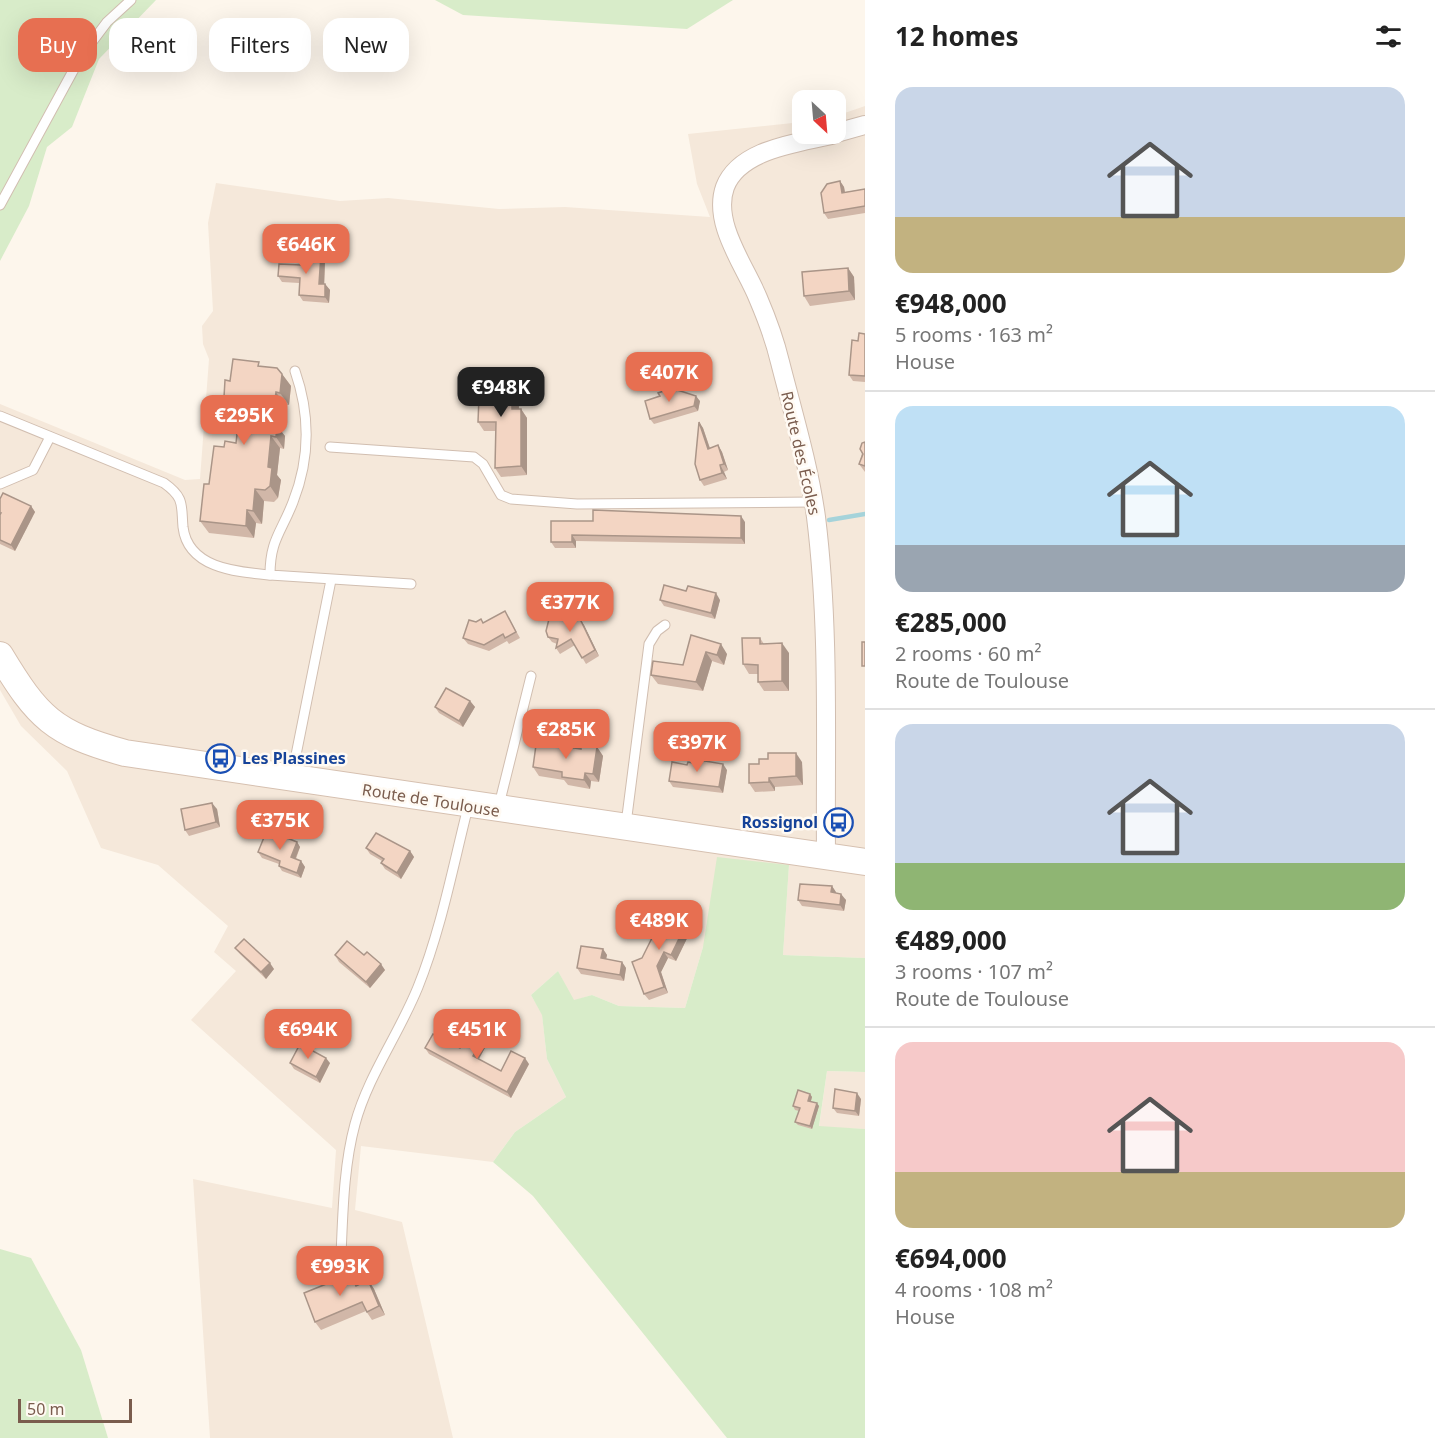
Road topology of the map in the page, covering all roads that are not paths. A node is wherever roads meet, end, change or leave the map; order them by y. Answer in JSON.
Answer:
{"nodes":[{"id":1,"x":130,"y":0,"type":"edge"},
{"id":2,"x":865,"y":125,"type":"edge"},
{"id":3,"x":846,"y":131,"type":"edge"},
{"id":4,"x":799,"y":144,"type":"edge"},
{"id":5,"x":0,"y":205,"type":"edge"},
{"id":6,"x":295,"y":371,"type":"dead end"},
{"id":7,"x":0,"y":416,"type":"edge"},
{"id":8,"x":50,"y":437,"type":"junction"},
{"id":9,"x":330,"y":447,"type":"dead end"},
{"id":10,"x":0,"y":484,"type":"edge"},
{"id":11,"x":813,"y":502,"type":"junction"},
{"id":12,"x":270,"y":575,"type":"junction"},
{"id":13,"x":331,"y":580,"type":"junction"},
{"id":14,"x":411,"y":584,"type":"dead end"},
{"id":15,"x":665,"y":625,"type":"dead end"},
{"id":16,"x":0,"y":655,"type":"edge"},
{"id":17,"x":531,"y":676,"type":"dead end"},
{"id":18,"x":292,"y":778,"type":"junction"},
{"id":19,"x":468,"y":806,"type":"junction"},
{"id":20,"x":498,"y":810,"type":"junction"},
{"id":21,"x":625,"y":829,"type":"junction"},
{"id":22,"x":826,"y":858,"type":"junction"},
{"id":23,"x":865,"y":862,"type":"edge"},
{"id":24,"x":340,"y":1274,"type":"dead end"}],
"edges":[{"from":1,"to":5,"type":"lane"},
{"from":2,"to":3,"type":"street","name":"Route des Écoles"},
{"from":4,"to":11,"type":"street","name":"Route des Écoles"},
{"from":6,"to":12,"type":"lane"},
{"from":7,"to":8,"type":"lane"},
{"from":8,"to":10,"type":"lane"},
{"from":8,"to":12,"type":"lane"},
{"from":9,"to":11,"type":"lane"},
{"from":11,"to":22,"type":"street","name":"Route des Écoles"},
{"from":12,"to":13,"type":"lane"},
{"from":13,"to":14,"type":"lane"},
{"from":13,"to":18,"type":"lane"},
{"from":15,"to":21,"type":"lane"},
{"from":16,"to":18,"type":"street","name":"Route de Toulouse"},
{"from":17,"to":20,"type":"lane"},
{"from":18,"to":19,"type":"street","name":"Route de Toulouse"},
{"from":19,"to":20,"type":"street","name":"Route de Toulouse"},
{"from":19,"to":24,"type":"lane"},
{"from":20,"to":21,"type":"street","name":"Route de Toulouse"},
{"from":21,"to":22,"type":"street","name":"Route de Toulouse"},
{"from":22,"to":23,"type":"street","name":"Route de Toulouse"}]}
